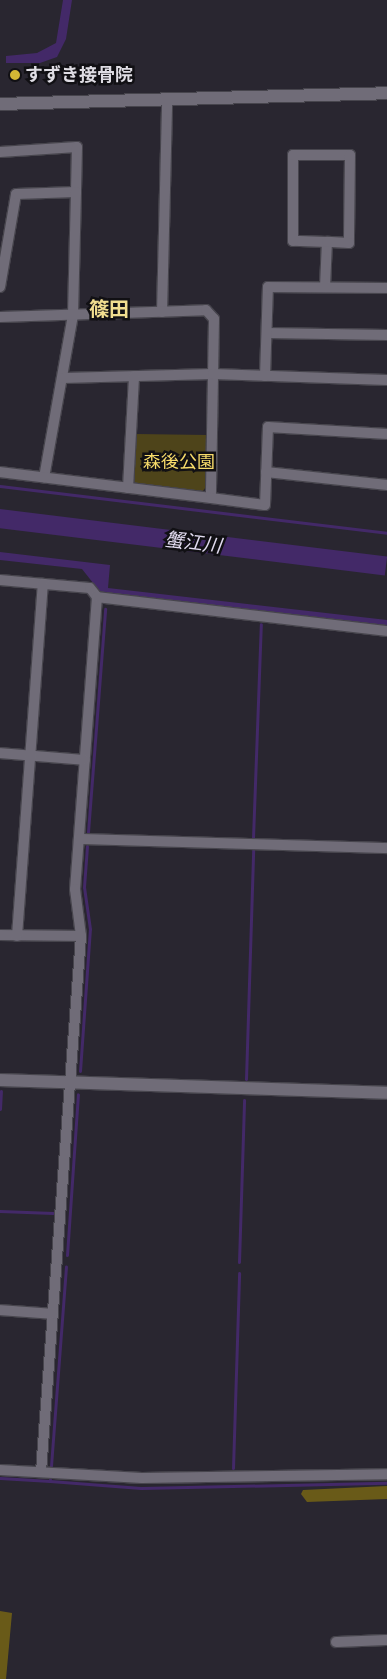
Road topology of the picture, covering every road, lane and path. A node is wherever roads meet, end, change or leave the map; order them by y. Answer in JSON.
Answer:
{"nodes":[{"id":1,"x":387,"y":93,"type":"edge"},
{"id":2,"x":167,"y":100,"type":"junction"},
{"id":3,"x":0,"y":104,"type":"edge"},
{"id":4,"x":0,"y":152,"type":"edge"},
{"id":5,"x":76,"y":192,"type":"junction"},
{"id":6,"x":327,"y":242,"type":"junction"},
{"id":7,"x":0,"y":287,"type":"edge"},
{"id":8,"x":325,"y":287,"type":"junction"},
{"id":9,"x":387,"y":288,"type":"edge"},
{"id":10,"x":162,"y":312,"type":"junction"},
{"id":11,"x":73,"y":315,"type":"junction"},
{"id":12,"x":0,"y":317,"type":"edge"},
{"id":13,"x":267,"y":333,"type":"junction"},
{"id":14,"x":387,"y":336,"type":"edge"},
{"id":15,"x":213,"y":374,"type":"junction"},
{"id":16,"x":134,"y":376,"type":"junction"},
{"id":17,"x":265,"y":376,"type":"junction"},
{"id":18,"x":63,"y":378,"type":"junction"},
{"id":19,"x":387,"y":380,"type":"edge"},
{"id":20,"x":387,"y":434,"type":"edge"},
{"id":21,"x":0,"y":472,"type":"edge"},
{"id":22,"x":266,"y":472,"type":"junction"},
{"id":23,"x":44,"y":477,"type":"junction"},
{"id":24,"x":387,"y":485,"type":"edge"},
{"id":25,"x":128,"y":488,"type":"junction"},
{"id":26,"x":211,"y":498,"type":"junction"},
{"id":27,"x":0,"y":580,"type":"edge"},
{"id":28,"x":44,"y":584,"type":"junction"},
{"id":29,"x":97,"y":597,"type":"junction"},
{"id":30,"x":387,"y":631,"type":"edge"},
{"id":31,"x":0,"y":753,"type":"edge"},
{"id":32,"x":31,"y":756,"type":"junction"},
{"id":33,"x":85,"y":760,"type":"junction"},
{"id":34,"x":79,"y":838,"type":"junction"},
{"id":35,"x":387,"y":848,"type":"edge"},
{"id":36,"x":0,"y":935,"type":"edge"},
{"id":37,"x":17,"y":936,"type":"junction"},
{"id":38,"x":82,"y":936,"type":"junction"},
{"id":39,"x":0,"y":1080,"type":"edge"},
{"id":40,"x":70,"y":1082,"type":"junction"},
{"id":41,"x":387,"y":1093,"type":"edge"},
{"id":42,"x":0,"y":1310,"type":"edge"},
{"id":43,"x":53,"y":1314,"type":"junction"},
{"id":44,"x":0,"y":1470,"type":"edge"},
{"id":45,"x":41,"y":1472,"type":"junction"},
{"id":46,"x":387,"y":1474,"type":"edge"},
{"id":47,"x":387,"y":1640,"type":"edge"},
{"id":48,"x":336,"y":1642,"type":"dead end"}],
"edges":[{"from":1,"to":2,"type":"street"},
{"from":2,"to":3,"type":"street"},
{"from":2,"to":10,"type":"street"},
{"from":4,"to":5,"type":"street"},
{"from":5,"to":7,"type":"street"},
{"from":5,"to":11,"type":"street"},
{"from":6,"to":6,"type":"street"},
{"from":6,"to":8,"type":"street"},
{"from":8,"to":9,"type":"street"},
{"from":8,"to":13,"type":"street"},
{"from":10,"to":11,"type":"street"},
{"from":10,"to":15,"type":"street"},
{"from":11,"to":12,"type":"street"},
{"from":11,"to":18,"type":"street"},
{"from":13,"to":14,"type":"street"},
{"from":13,"to":17,"type":"street"},
{"from":15,"to":16,"type":"street"},
{"from":15,"to":17,"type":"street"},
{"from":15,"to":26,"type":"street"},
{"from":16,"to":18,"type":"street"},
{"from":16,"to":25,"type":"street"},
{"from":17,"to":19,"type":"street"},
{"from":18,"to":23,"type":"street"},
{"from":20,"to":22,"type":"street"},
{"from":21,"to":23,"type":"street"},
{"from":22,"to":24,"type":"street"},
{"from":22,"to":26,"type":"street"},
{"from":23,"to":25,"type":"street"},
{"from":25,"to":26,"type":"street"},
{"from":27,"to":28,"type":"street"},
{"from":28,"to":29,"type":"street"},
{"from":28,"to":32,"type":"street"},
{"from":29,"to":30,"type":"street"},
{"from":29,"to":33,"type":"street"},
{"from":31,"to":32,"type":"street"},
{"from":32,"to":33,"type":"street"},
{"from":32,"to":37,"type":"street"},
{"from":33,"to":34,"type":"street"},
{"from":34,"to":35,"type":"street"},
{"from":34,"to":38,"type":"street"},
{"from":36,"to":37,"type":"street"},
{"from":37,"to":38,"type":"street"},
{"from":38,"to":40,"type":"street"},
{"from":39,"to":40,"type":"street"},
{"from":40,"to":41,"type":"street"},
{"from":40,"to":43,"type":"street"},
{"from":42,"to":43,"type":"street"},
{"from":43,"to":45,"type":"street"},
{"from":44,"to":45,"type":"street"},
{"from":45,"to":46,"type":"street"},
{"from":47,"to":48,"type":"street"}]}
